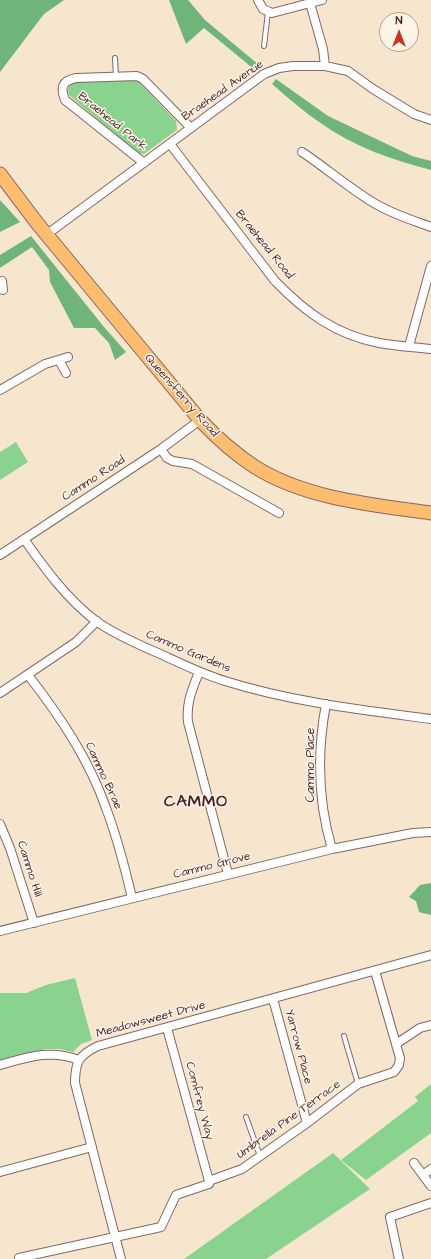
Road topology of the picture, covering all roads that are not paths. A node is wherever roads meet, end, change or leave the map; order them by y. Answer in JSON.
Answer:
{"nodes":[{"id":1,"x":258,"y":0,"type":"edge"},
{"id":2,"x":322,"y":0,"type":"edge"},
{"id":3,"x":310,"y":4,"type":"junction"},
{"id":4,"x":268,"y":12,"type":"junction"},
{"id":5,"x":264,"y":46,"type":"dead end"},
{"id":6,"x":115,"y":58,"type":"dead end"},
{"id":7,"x":325,"y":66,"type":"junction"},
{"id":8,"x":116,"y":76,"type":"junction"},
{"id":9,"x":431,"y":120,"type":"edge"},
{"id":10,"x":192,"y":128,"type":"junction"},
{"id":11,"x":170,"y":144,"type":"junction"},
{"id":12,"x":305,"y":157,"type":"dead end"},
{"id":13,"x":144,"y":164,"type":"junction"},
{"id":14,"x":0,"y":174,"type":"edge"},
{"id":15,"x":431,"y":227,"type":"edge"},
{"id":16,"x":46,"y":235,"type":"junction"},
{"id":17,"x":431,"y":266,"type":"edge"},
{"id":18,"x":0,"y":282,"type":"edge"},
{"id":19,"x":3,"y":290,"type":"dead end"},
{"id":20,"x":409,"y":346,"type":"junction"},
{"id":21,"x":431,"y":349,"type":"edge"},
{"id":22,"x":68,"y":357,"type":"dead end"},
{"id":23,"x":59,"y":360,"type":"junction"},
{"id":24,"x":66,"y":373,"type":"dead end"},
{"id":25,"x":0,"y":390,"type":"edge"},
{"id":26,"x":200,"y":420,"type":"junction"},
{"id":27,"x":161,"y":449,"type":"junction"},
{"id":28,"x":279,"y":513,"type":"dead end"},
{"id":29,"x":431,"y":513,"type":"edge"},
{"id":30,"x":24,"y":539,"type":"junction"},
{"id":31,"x":0,"y":555,"type":"edge"},
{"id":32,"x":97,"y":621,"type":"junction"},
{"id":33,"x":199,"y":672,"type":"junction"},
{"id":34,"x":28,"y":675,"type":"junction"},
{"id":35,"x":0,"y":693,"type":"edge"},
{"id":36,"x":326,"y":704,"type":"junction"},
{"id":37,"x":431,"y":719,"type":"edge"},
{"id":38,"x":0,"y":824,"type":"edge"},
{"id":39,"x":431,"y":832,"type":"edge"},
{"id":40,"x":332,"y":849,"type":"junction"},
{"id":41,"x":228,"y":874,"type":"junction"},
{"id":42,"x":132,"y":898,"type":"junction"},
{"id":43,"x":34,"y":922,"type":"junction"},
{"id":44,"x":0,"y":931,"type":"edge"},
{"id":45,"x":431,"y":955,"type":"edge"},
{"id":46,"x":375,"y":971,"type":"junction"},
{"id":47,"x":273,"y":999,"type":"junction"},
{"id":48,"x":431,"y":1025,"type":"edge"},
{"id":49,"x":167,"y":1028,"type":"junction"},
{"id":50,"x":344,"y":1036,"type":"dead end"},
{"id":51,"x":396,"y":1044,"type":"junction"},
{"id":52,"x":79,"y":1060,"type":"junction"},
{"id":53,"x":0,"y":1065,"type":"edge"},
{"id":54,"x":358,"y":1084,"type":"junction"},
{"id":55,"x":246,"y":1117,"type":"dead end"},
{"id":56,"x":306,"y":1123,"type":"junction"},
{"id":57,"x":92,"y":1147,"type":"junction"},
{"id":58,"x":260,"y":1156,"type":"junction"},
{"id":59,"x":414,"y":1163,"type":"dead end"},
{"id":60,"x":431,"y":1169,"type":"edge"},
{"id":61,"x":0,"y":1172,"type":"edge"},
{"id":62,"x":423,"y":1175,"type":"junction"},
{"id":63,"x":209,"y":1181,"type":"junction"},
{"id":64,"x":431,"y":1186,"type":"edge"},
{"id":65,"x":431,"y":1203,"type":"edge"},
{"id":66,"x":116,"y":1237,"type":"junction"},
{"id":67,"x":19,"y":1258,"type":"dead end"},
{"id":68,"x":121,"y":1259,"type":"edge"},
{"id":69,"x":399,"y":1259,"type":"edge"}],
"edges":[{"from":1,"to":4,"type":"street"},
{"from":2,"to":3,"type":"street"},
{"from":3,"to":4,"type":"street"},
{"from":3,"to":7,"type":"street"},
{"from":4,"to":5,"type":"lane"},
{"from":6,"to":8,"type":"lane"},
{"from":7,"to":9,"type":"street","name":"Braehead Avenue"},
{"from":7,"to":10,"type":"street","name":"Braehead Avenue"},
{"from":8,"to":10,"type":"street","name":"Braehead Park"},
{"from":8,"to":13,"type":"street","name":"Braehead Park"},
{"from":10,"to":11,"type":"street","name":"Braehead Avenue"},
{"from":11,"to":13,"type":"street","name":"Braehead Avenue"},
{"from":11,"to":20,"type":"street","name":"Braehead Road"},
{"from":12,"to":15,"type":"street"},
{"from":13,"to":16,"type":"street","name":"Braehead Avenue"},
{"from":14,"to":16,"type":"main road","name":"Queensferry Road"},
{"from":16,"to":26,"type":"main road","name":"Queensferry Road"},
{"from":17,"to":20,"type":"street"},
{"from":18,"to":19,"type":"street"},
{"from":20,"to":21,"type":"street","name":"Braehead Road"},
{"from":22,"to":23,"type":"street"},
{"from":23,"to":24,"type":"street"},
{"from":23,"to":25,"type":"street"},
{"from":26,"to":27,"type":"street","name":"Cammo Road"},
{"from":26,"to":29,"type":"main road","name":"Queensferry Road"},
{"from":27,"to":28,"type":"street"},
{"from":27,"to":30,"type":"street","name":"Cammo Road"},
{"from":30,"to":31,"type":"street","name":"Cammo Road"},
{"from":30,"to":32,"type":"street","name":"Cammo Gardens"},
{"from":32,"to":33,"type":"street","name":"Cammo Gardens"},
{"from":32,"to":34,"type":"street"},
{"from":33,"to":36,"type":"street","name":"Cammo Gardens"},
{"from":33,"to":41,"type":"street"},
{"from":34,"to":35,"type":"street"},
{"from":34,"to":42,"type":"street","name":"Cammo Brae"},
{"from":36,"to":37,"type":"street","name":"Cammo Gardens"},
{"from":36,"to":40,"type":"street","name":"Cammo Place"},
{"from":38,"to":43,"type":"street","name":"Cammo Hill"},
{"from":39,"to":40,"type":"street","name":"Cammo Grove"},
{"from":40,"to":41,"type":"street","name":"Cammo Grove"},
{"from":41,"to":42,"type":"street","name":"Cammo Grove"},
{"from":42,"to":43,"type":"street","name":"Cammo Grove"},
{"from":43,"to":44,"type":"street","name":"Cammo Grove"},
{"from":45,"to":46,"type":"street","name":"Meadowsweet Drive"},
{"from":46,"to":47,"type":"street","name":"Meadowsweet Drive"},
{"from":46,"to":51,"type":"street","name":"Umbrella Pine Terrace"},
{"from":47,"to":49,"type":"street","name":"Meadowsweet Drive"},
{"from":47,"to":56,"type":"street","name":"Yarrow Place"},
{"from":48,"to":51,"type":"street"},
{"from":49,"to":52,"type":"street","name":"Meadowsweet Drive"},
{"from":49,"to":63,"type":"street","name":"Comfrey Way"},
{"from":50,"to":54,"type":"lane"},
{"from":51,"to":54,"type":"street","name":"Umbrella Pine Terrace"},
{"from":52,"to":53,"type":"street"},
{"from":52,"to":57,"type":"street"},
{"from":54,"to":56,"type":"street","name":"Umbrella Pine Terrace"},
{"from":55,"to":58,"type":"lane"},
{"from":56,"to":58,"type":"street","name":"Umbrella Pine Terrace"},
{"from":57,"to":61,"type":"street"},
{"from":57,"to":66,"type":"street"},
{"from":58,"to":63,"type":"street","name":"Umbrella Pine Terrace"},
{"from":59,"to":62,"type":"street"},
{"from":60,"to":62,"type":"street"},
{"from":62,"to":64,"type":"street"},
{"from":63,"to":66,"type":"street","name":"Umbrella Pine Terrace"},
{"from":65,"to":69,"type":"street"},
{"from":66,"to":67,"type":"street"},
{"from":66,"to":68,"type":"street"}]}
